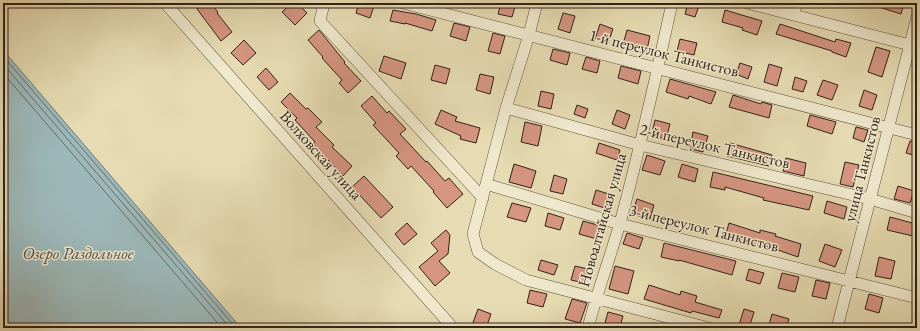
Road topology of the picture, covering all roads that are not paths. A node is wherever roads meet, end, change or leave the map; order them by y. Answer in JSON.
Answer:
{"nodes":[{"id":1,"x":165,"y":3,"type":"edge"},
{"id":2,"x":324,"y":3,"type":"edge"},
{"id":3,"x":403,"y":3,"type":"edge"},
{"id":4,"x":537,"y":3,"type":"edge"},
{"id":5,"x":672,"y":3,"type":"edge"},
{"id":6,"x":747,"y":3,"type":"edge"},
{"id":7,"x":797,"y":3,"type":"edge"},
{"id":8,"x":794,"y":15,"type":"junction"},
{"id":9,"x":917,"y":17,"type":"edge"},
{"id":10,"x":529,"y":35,"type":"junction"},
{"id":11,"x":913,"y":45,"type":"edge"},
{"id":12,"x":658,"y":68,"type":"junction"},
{"id":13,"x":506,"y":108,"type":"junction"},
{"id":14,"x":889,"y":128,"type":"junction"},
{"id":15,"x":917,"y":135,"type":"edge"},
{"id":16,"x":640,"y":145,"type":"junction"},
{"id":17,"x":486,"y":184,"type":"junction"},
{"id":18,"x":483,"y":198,"type":"junction"},
{"id":19,"x":870,"y":199,"type":"junction"},
{"id":20,"x":917,"y":213,"type":"edge"},
{"id":21,"x":620,"y":224,"type":"junction"},
{"id":22,"x":849,"y":280,"type":"junction"},
{"id":23,"x":917,"y":298,"type":"edge"},
{"id":24,"x":595,"y":299,"type":"junction"},
{"id":25,"x":454,"y":328,"type":"edge"},
{"id":26,"x":588,"y":328,"type":"edge"},
{"id":27,"x":709,"y":328,"type":"edge"},
{"id":28,"x":837,"y":328,"type":"edge"}],
"edges":[{"from":1,"to":25,"type":"street","name":"Волховская улица"},
{"from":2,"to":18,"type":"street"},
{"from":3,"to":10,"type":"street","name":"1-й переулок Танкистов"},
{"from":4,"to":10,"type":"street"},
{"from":5,"to":12,"type":"street","name":"Новоалтайская улица"},
{"from":6,"to":8,"type":"street"},
{"from":7,"to":8,"type":"street"},
{"from":8,"to":11,"type":"street"},
{"from":9,"to":11,"type":"street","name":"улица Танкистов"},
{"from":10,"to":12,"type":"street","name":"1-й переулок Танкистов"},
{"from":10,"to":13,"type":"street"},
{"from":11,"to":14,"type":"street","name":"улица Танкистов"},
{"from":12,"to":14,"type":"street","name":"1-й переулок Танкистов"},
{"from":12,"to":16,"type":"street","name":"Новоалтайская улица"},
{"from":13,"to":16,"type":"street","name":"2-й переулок Танкистов"},
{"from":13,"to":17,"type":"street"},
{"from":14,"to":15,"type":"street","name":"1-й переулок Танкистов"},
{"from":14,"to":19,"type":"street","name":"улица Танкистов"},
{"from":16,"to":19,"type":"street","name":"2-й переулок Танкистов"},
{"from":16,"to":21,"type":"street","name":"Новоалтайская улица"},
{"from":17,"to":18,"type":"street"},
{"from":17,"to":21,"type":"street","name":"3-й переулок Танкистов"},
{"from":18,"to":24,"type":"street"},
{"from":19,"to":20,"type":"street","name":"2-й переулок Танкистов"},
{"from":19,"to":22,"type":"street","name":"улица Танкистов"},
{"from":21,"to":22,"type":"street","name":"3-й переулок Танкистов"},
{"from":21,"to":24,"type":"street","name":"Новоалтайская улица"},
{"from":22,"to":23,"type":"street","name":"3-й переулок Танкистов"},
{"from":22,"to":28,"type":"street","name":"улица Танкистов"},
{"from":24,"to":26,"type":"street","name":"Новоалтайская улица"},
{"from":24,"to":27,"type":"street"}]}
